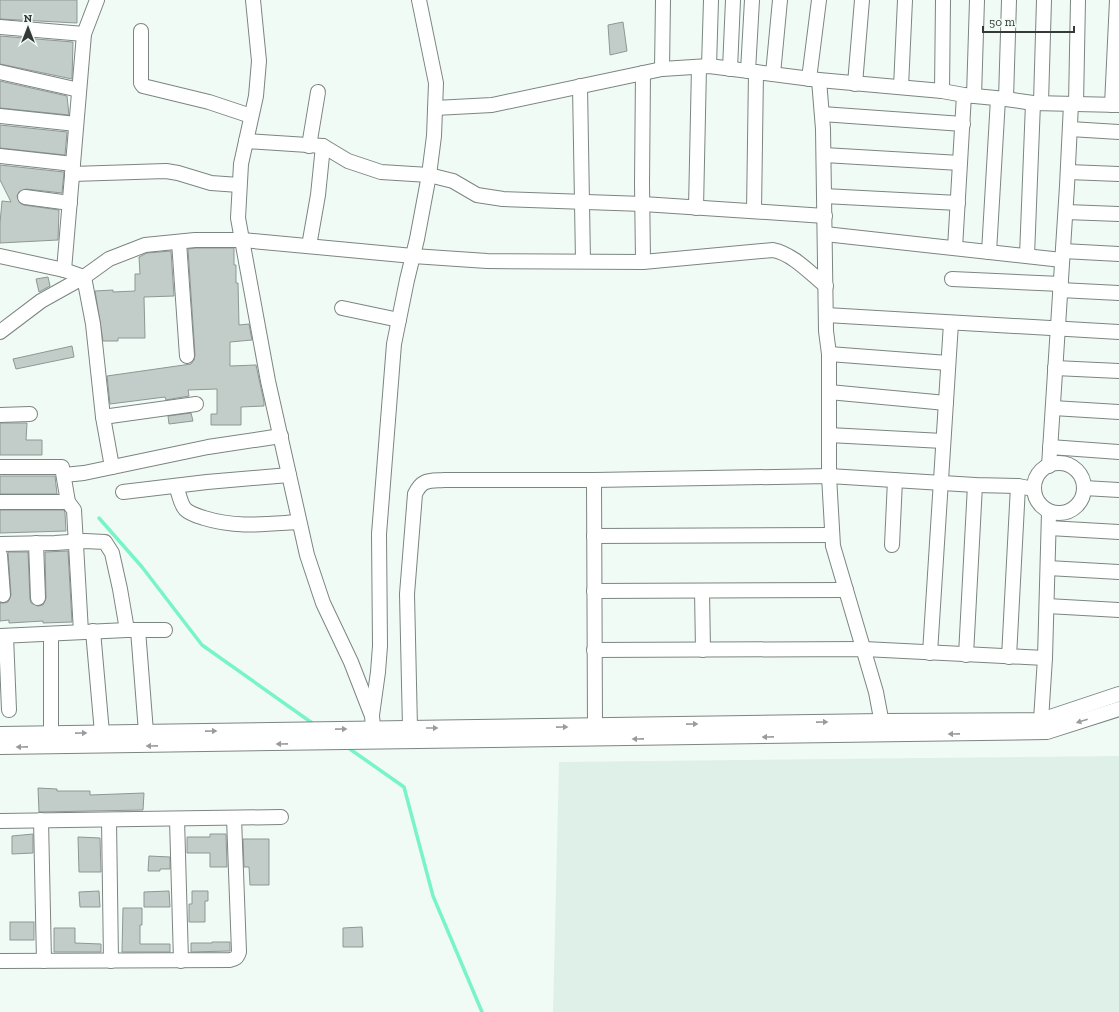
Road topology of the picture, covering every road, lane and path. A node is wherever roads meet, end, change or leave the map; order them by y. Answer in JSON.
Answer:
{"nodes":[{"id":1,"x":97,"y":0,"type":"edge"},
{"id":2,"x":253,"y":0,"type":"edge"},
{"id":3,"x":419,"y":0,"type":"edge"},
{"id":4,"x":663,"y":0,"type":"edge"},
{"id":5,"x":710,"y":0,"type":"edge"},
{"id":6,"x":733,"y":0,"type":"edge"},
{"id":7,"x":752,"y":0,"type":"edge"},
{"id":8,"x":780,"y":0,"type":"edge"},
{"id":9,"x":819,"y":0,"type":"edge"},
{"id":10,"x":862,"y":0,"type":"edge"},
{"id":11,"x":905,"y":0,"type":"edge"},
{"id":12,"x":943,"y":0,"type":"edge"},
{"id":13,"x":977,"y":0,"type":"edge"},
{"id":14,"x":1009,"y":0,"type":"edge"},
{"id":15,"x":1044,"y":0,"type":"edge"},
{"id":16,"x":1078,"y":0,"type":"edge"},
{"id":17,"x":1117,"y":0,"type":"edge"},
{"id":18,"x":0,"y":27,"type":"edge"},
{"id":19,"x":140,"y":31,"type":"dead end"},
{"id":20,"x":84,"y":34,"type":"junction"},
{"id":21,"x":704,"y":66,"type":"junction"},
{"id":22,"x":662,"y":69,"type":"junction"},
{"id":23,"x":730,"y":69,"type":"junction"},
{"id":24,"x":0,"y":72,"type":"edge"},
{"id":25,"x":752,"y":72,"type":"junction"},
{"id":26,"x":643,"y":73,"type":"junction"},
{"id":27,"x":773,"y":74,"type":"junction"},
{"id":28,"x":814,"y":79,"type":"junction"},
{"id":29,"x":855,"y":84,"type":"junction"},
{"id":30,"x":580,"y":86,"type":"junction"},
{"id":31,"x":901,"y":87,"type":"junction"},
{"id":32,"x":79,"y":90,"type":"junction"},
{"id":33,"x":942,"y":91,"type":"junction"},
{"id":34,"x":318,"y":92,"type":"dead end"},
{"id":35,"x":969,"y":96,"type":"junction"},
{"id":36,"x":1002,"y":99,"type":"junction"},
{"id":37,"x":1037,"y":102,"type":"junction"},
{"id":38,"x":1073,"y":104,"type":"junction"},
{"id":39,"x":1116,"y":105,"type":"edge"},
{"id":40,"x":435,"y":108,"type":"junction"},
{"id":41,"x":822,"y":114,"type":"junction"},
{"id":42,"x":0,"y":116,"type":"edge"},
{"id":43,"x":251,"y":116,"type":"junction"},
{"id":44,"x":76,"y":124,"type":"junction"},
{"id":45,"x":963,"y":124,"type":"junction"},
{"id":46,"x":1070,"y":129,"type":"junction"},
{"id":47,"x":1119,"y":132,"type":"edge"},
{"id":48,"x":246,"y":141,"type":"junction"},
{"id":49,"x":316,"y":146,"type":"junction"},
{"id":50,"x":824,"y":155,"type":"junction"},
{"id":51,"x":0,"y":156,"type":"edge"},
{"id":52,"x":960,"y":162,"type":"junction"},
{"id":53,"x":72,"y":169,"type":"junction"},
{"id":54,"x":1068,"y":172,"type":"junction"},
{"id":55,"x":1119,"y":174,"type":"edge"},
{"id":56,"x":429,"y":175,"type":"junction"},
{"id":57,"x":240,"y":185,"type":"junction"},
{"id":58,"x":824,"y":196,"type":"junction"},
{"id":59,"x":25,"y":197,"type":"dead end"},
{"id":60,"x":70,"y":202,"type":"junction"},
{"id":61,"x":582,"y":202,"type":"junction"},
{"id":62,"x":958,"y":203,"type":"junction"},
{"id":63,"x":643,"y":204,"type":"junction"},
{"id":64,"x":696,"y":208,"type":"junction"},
{"id":65,"x":754,"y":211,"type":"junction"},
{"id":66,"x":1066,"y":212,"type":"junction"},
{"id":67,"x":1119,"y":214,"type":"edge"},
{"id":68,"x":825,"y":216,"type":"junction"},
{"id":69,"x":825,"y":234,"type":"junction"},
{"id":70,"x":242,"y":240,"type":"junction"},
{"id":71,"x":179,"y":242,"type":"junction"},
{"id":72,"x":308,"y":246,"type":"junction"},
{"id":73,"x":955,"y":248,"type":"junction"},
{"id":74,"x":989,"y":252,"type":"junction"},
{"id":75,"x":1119,"y":254,"type":"edge"},
{"id":76,"x":0,"y":256,"type":"edge"},
{"id":77,"x":413,"y":256,"type":"junction"},
{"id":78,"x":1027,"y":256,"type":"junction"},
{"id":79,"x":1063,"y":256,"type":"junction"},
{"id":80,"x":583,"y":261,"type":"junction"},
{"id":81,"x":643,"y":262,"type":"junction"},
{"id":82,"x":64,"y":270,"type":"junction"},
{"id":83,"x":84,"y":277,"type":"junction"},
{"id":84,"x":952,"y":279,"type":"dead end"},
{"id":85,"x":826,"y":286,"type":"junction"},
{"id":86,"x":1061,"y":287,"type":"junction"},
{"id":87,"x":1119,"y":293,"type":"edge"},
{"id":88,"x":342,"y":308,"type":"dead end"},
{"id":89,"x":826,"y":315,"type":"junction"},
{"id":90,"x":399,"y":320,"type":"junction"},
{"id":91,"x":951,"y":323,"type":"junction"},
{"id":92,"x":1058,"y":329,"type":"junction"},
{"id":93,"x":0,"y":332,"type":"edge"},
{"id":94,"x":1119,"y":332,"type":"edge"},
{"id":95,"x":829,"y":354,"type":"junction"},
{"id":96,"x":187,"y":356,"type":"dead end"},
{"id":97,"x":948,"y":363,"type":"junction"},
{"id":98,"x":1055,"y":368,"type":"junction"},
{"id":99,"x":1119,"y":371,"type":"edge"},
{"id":100,"x":829,"y":392,"type":"junction"},
{"id":101,"x":946,"y":403,"type":"junction"},
{"id":102,"x":196,"y":404,"type":"dead end"},
{"id":103,"x":1053,"y":408,"type":"junction"},
{"id":104,"x":1119,"y":412,"type":"edge"},
{"id":105,"x":30,"y":414,"type":"dead end"},
{"id":106,"x":0,"y":415,"type":"edge"},
{"id":107,"x":103,"y":418,"type":"junction"},
{"id":108,"x":829,"y":435,"type":"junction"},
{"id":109,"x":280,"y":436,"type":"junction"},
{"id":110,"x":943,"y":441,"type":"junction"},
{"id":111,"x":1050,"y":447,"type":"junction"},
{"id":112,"x":1119,"y":452,"type":"edge"},
{"id":113,"x":1049,"y":466,"type":"junction"},
{"id":114,"x":0,"y":467,"type":"edge"},
{"id":115,"x":112,"y":467,"type":"junction"},
{"id":116,"x":64,"y":475,"type":"junction"},
{"id":117,"x":289,"y":475,"type":"junction"},
{"id":118,"x":829,"y":476,"type":"junction"},
{"id":119,"x":594,"y":480,"type":"junction"},
{"id":120,"x":895,"y":480,"type":"junction"},
{"id":121,"x":940,"y":483,"type":"junction"},
{"id":122,"x":975,"y":485,"type":"junction"},
{"id":123,"x":176,"y":486,"type":"junction"},
{"id":124,"x":1018,"y":486,"type":"junction"},
{"id":125,"x":1084,"y":488,"type":"junction"},
{"id":126,"x":1034,"y":489,"type":"junction"},
{"id":127,"x":1119,"y":490,"type":"edge"},
{"id":128,"x":123,"y":492,"type":"dead end"},
{"id":129,"x":0,"y":502,"type":"edge"},
{"id":130,"x":68,"y":502,"type":"junction"},
{"id":131,"x":1049,"y":512,"type":"junction"},
{"id":132,"x":299,"y":522,"type":"junction"},
{"id":133,"x":1049,"y":528,"type":"junction"},
{"id":134,"x":1119,"y":532,"type":"edge"},
{"id":135,"x":594,"y":536,"type":"junction"},
{"id":136,"x":832,"y":536,"type":"junction"},
{"id":137,"x":76,"y":541,"type":"junction"},
{"id":138,"x":36,"y":543,"type":"junction"},
{"id":139,"x":0,"y":544,"type":"edge"},
{"id":140,"x":892,"y":545,"type":"dead end"},
{"id":141,"x":0,"y":555,"type":"edge"},
{"id":142,"x":1048,"y":568,"type":"junction"},
{"id":143,"x":1119,"y":572,"type":"edge"},
{"id":144,"x":846,"y":590,"type":"junction"},
{"id":145,"x":594,"y":591,"type":"junction"},
{"id":146,"x":702,"y":591,"type":"junction"},
{"id":147,"x":3,"y":595,"type":"dead end"},
{"id":148,"x":38,"y":598,"type":"dead end"},
{"id":149,"x":1047,"y":606,"type":"junction"},
{"id":150,"x":1119,"y":610,"type":"edge"},
{"id":151,"x":132,"y":630,"type":"junction"},
{"id":152,"x":165,"y":630,"type":"dead end"},
{"id":153,"x":87,"y":632,"type":"junction"},
{"id":154,"x":51,"y":634,"type":"junction"},
{"id":155,"x":3,"y":636,"type":"edge"},
{"id":156,"x":594,"y":650,"type":"junction"},
{"id":157,"x":703,"y":650,"type":"junction"},
{"id":158,"x":864,"y":650,"type":"junction"},
{"id":159,"x":930,"y":653,"type":"junction"},
{"id":160,"x":966,"y":655,"type":"junction"},
{"id":161,"x":1008,"y":657,"type":"junction"},
{"id":162,"x":1045,"y":658,"type":"junction"},
{"id":163,"x":1119,"y":694,"type":"edge"},
{"id":164,"x":1119,"y":709,"type":"edge"},
{"id":165,"x":9,"y":710,"type":"dead end"},
{"id":166,"x":1041,"y":720,"type":"junction"},
{"id":167,"x":882,"y":721,"type":"junction"},
{"id":168,"x":595,"y":726,"type":"junction"},
{"id":169,"x":410,"y":728,"type":"junction"},
{"id":170,"x":370,"y":731,"type":"junction"},
{"id":171,"x":146,"y":732,"type":"junction"},
{"id":172,"x":102,"y":733,"type":"junction"},
{"id":173,"x":0,"y":734,"type":"edge"},
{"id":174,"x":51,"y":734,"type":"junction"},
{"id":175,"x":884,"y":735,"type":"junction"},
{"id":176,"x":314,"y":736,"type":"junction"},
{"id":177,"x":0,"y":747,"type":"edge"},
{"id":178,"x":281,"y":817,"type":"dead end"},
{"id":179,"x":234,"y":818,"type":"junction"},
{"id":180,"x":177,"y":819,"type":"junction"},
{"id":181,"x":41,"y":820,"type":"junction"},
{"id":182,"x":109,"y":820,"type":"junction"},
{"id":183,"x":0,"y":821,"type":"edge"},
{"id":184,"x":111,"y":960,"type":"junction"},
{"id":185,"x":181,"y":960,"type":"junction"},
{"id":186,"x":0,"y":961,"type":"edge"},
{"id":187,"x":44,"y":961,"type":"junction"}],
"edges":[{"from":1,"to":20,"type":"street"},
{"from":2,"to":43,"type":"street"},
{"from":3,"to":40,"type":"street"},
{"from":4,"to":22,"type":"street"},
{"from":5,"to":21,"type":"street"},
{"from":6,"to":23,"type":"street"},
{"from":7,"to":25,"type":"street"},
{"from":8,"to":27,"type":"street"},
{"from":9,"to":28,"type":"street"},
{"from":10,"to":29,"type":"street"},
{"from":11,"to":31,"type":"street"},
{"from":12,"to":33,"type":"street"},
{"from":13,"to":35,"type":"street"},
{"from":14,"to":36,"type":"street"},
{"from":15,"to":37,"type":"street"},
{"from":16,"to":38,"type":"street"},
{"from":17,"to":39,"type":"street"},
{"from":18,"to":20,"type":"street"},
{"from":19,"to":43,"type":"street"},
{"from":20,"to":32,"type":"street"},
{"from":21,"to":22,"type":"street"},
{"from":21,"to":23,"type":"street"},
{"from":21,"to":64,"type":"street"},
{"from":22,"to":26,"type":"street"},
{"from":23,"to":25,"type":"street"},
{"from":24,"to":32,"type":"street"},
{"from":25,"to":27,"type":"street"},
{"from":25,"to":65,"type":"street"},
{"from":26,"to":30,"type":"street"},
{"from":26,"to":63,"type":"street"},
{"from":27,"to":28,"type":"street"},
{"from":28,"to":29,"type":"street"},
{"from":28,"to":41,"type":"street"},
{"from":29,"to":31,"type":"street"},
{"from":30,"to":40,"type":"street"},
{"from":30,"to":61,"type":"street"},
{"from":31,"to":33,"type":"street"},
{"from":32,"to":44,"type":"street"},
{"from":33,"to":35,"type":"street"},
{"from":34,"to":49,"type":"street"},
{"from":35,"to":36,"type":"street"},
{"from":35,"to":45,"type":"street"},
{"from":36,"to":37,"type":"street"},
{"from":36,"to":74,"type":"street"},
{"from":37,"to":38,"type":"street"},
{"from":37,"to":78,"type":"street"},
{"from":38,"to":39,"type":"street"},
{"from":38,"to":46,"type":"street"},
{"from":40,"to":56,"type":"street"},
{"from":41,"to":45,"type":"street"},
{"from":41,"to":50,"type":"street"},
{"from":42,"to":44,"type":"street"},
{"from":43,"to":48,"type":"street"},
{"from":44,"to":53,"type":"street"},
{"from":45,"to":52,"type":"street"},
{"from":46,"to":47,"type":"street"},
{"from":46,"to":54,"type":"street"},
{"from":48,"to":49,"type":"street"},
{"from":48,"to":57,"type":"street"},
{"from":49,"to":56,"type":"street"},
{"from":49,"to":72,"type":"street"},
{"from":50,"to":52,"type":"street"},
{"from":50,"to":58,"type":"street"},
{"from":51,"to":53,"type":"street"},
{"from":52,"to":62,"type":"street"},
{"from":53,"to":57,"type":"street"},
{"from":53,"to":60,"type":"street"},
{"from":54,"to":55,"type":"street"},
{"from":54,"to":66,"type":"street"},
{"from":56,"to":61,"type":"street"},
{"from":56,"to":77,"type":"street"},
{"from":57,"to":70,"type":"street"},
{"from":58,"to":62,"type":"street"},
{"from":58,"to":68,"type":"street"},
{"from":59,"to":60,"type":"street"},
{"from":60,"to":82,"type":"street"},
{"from":61,"to":63,"type":"street"},
{"from":61,"to":80,"type":"street"},
{"from":62,"to":73,"type":"street"},
{"from":63,"to":64,"type":"street"},
{"from":63,"to":81,"type":"street"},
{"from":64,"to":65,"type":"street"},
{"from":65,"to":68,"type":"street"},
{"from":66,"to":67,"type":"street"},
{"from":66,"to":79,"type":"street"},
{"from":68,"to":69,"type":"street"},
{"from":69,"to":73,"type":"street"},
{"from":69,"to":85,"type":"street"},
{"from":70,"to":71,"type":"street"},
{"from":70,"to":72,"type":"street"},
{"from":70,"to":109,"type":"street"},
{"from":71,"to":83,"type":"street"},
{"from":71,"to":96,"type":"street"},
{"from":72,"to":77,"type":"street"},
{"from":73,"to":74,"type":"street"},
{"from":74,"to":78,"type":"street"},
{"from":75,"to":79,"type":"street"},
{"from":76,"to":82,"type":"street"},
{"from":77,"to":80,"type":"street"},
{"from":77,"to":90,"type":"street"},
{"from":78,"to":79,"type":"street"},
{"from":79,"to":86,"type":"street"},
{"from":80,"to":81,"type":"street"},
{"from":81,"to":85,"type":"street"},
{"from":82,"to":83,"type":"street"},
{"from":83,"to":93,"type":"street"},
{"from":83,"to":107,"type":"street"},
{"from":84,"to":86,"type":"street"},
{"from":85,"to":89,"type":"street"},
{"from":86,"to":87,"type":"street"},
{"from":86,"to":92,"type":"street"},
{"from":88,"to":90,"type":"street"},
{"from":89,"to":91,"type":"street"},
{"from":89,"to":95,"type":"street"},
{"from":90,"to":170,"type":"street"},
{"from":91,"to":92,"type":"street"},
{"from":91,"to":97,"type":"street"},
{"from":92,"to":94,"type":"street"},
{"from":92,"to":98,"type":"street"},
{"from":95,"to":97,"type":"street"},
{"from":95,"to":100,"type":"street"},
{"from":97,"to":101,"type":"street"},
{"from":98,"to":99,"type":"street"},
{"from":98,"to":103,"type":"street"},
{"from":100,"to":101,"type":"street"},
{"from":100,"to":108,"type":"street"},
{"from":101,"to":110,"type":"street"},
{"from":102,"to":107,"type":"street"},
{"from":103,"to":104,"type":"street"},
{"from":103,"to":111,"type":"street"},
{"from":105,"to":106,"type":"street"},
{"from":107,"to":115,"type":"street"},
{"from":108,"to":110,"type":"street"},
{"from":108,"to":118,"type":"street"},
{"from":109,"to":115,"type":"street"},
{"from":109,"to":117,"type":"street"},
{"from":110,"to":121,"type":"street"},
{"from":111,"to":112,"type":"street"},
{"from":111,"to":113,"type":"street"},
{"from":113,"to":125,"type":"street"},
{"from":113,"to":126,"type":"street"},
{"from":114,"to":116,"type":"street"},
{"from":115,"to":116,"type":"street"},
{"from":116,"to":130,"type":"street"},
{"from":117,"to":123,"type":"street"},
{"from":117,"to":132,"type":"street"},
{"from":118,"to":119,"type":"street"},
{"from":118,"to":120,"type":"street"},
{"from":118,"to":136,"type":"street"},
{"from":119,"to":135,"type":"street"},
{"from":119,"to":169,"type":"street"},
{"from":120,"to":121,"type":"street"},
{"from":120,"to":140,"type":"street"},
{"from":121,"to":122,"type":"street"},
{"from":121,"to":159,"type":"street"},
{"from":122,"to":124,"type":"street"},
{"from":122,"to":160,"type":"street"},
{"from":123,"to":128,"type":"street"},
{"from":123,"to":132,"type":"street"},
{"from":124,"to":126,"type":"street"},
{"from":124,"to":161,"type":"street"},
{"from":125,"to":127,"type":"street"},
{"from":125,"to":131,"type":"street"},
{"from":126,"to":131,"type":"street"},
{"from":129,"to":130,"type":"street"},
{"from":130,"to":137,"type":"street"},
{"from":131,"to":133,"type":"street"},
{"from":132,"to":170,"type":"street"},
{"from":133,"to":134,"type":"street"},
{"from":133,"to":142,"type":"street"},
{"from":135,"to":136,"type":"street"},
{"from":135,"to":145,"type":"street"},
{"from":136,"to":144,"type":"street"},
{"from":137,"to":138,"type":"street"},
{"from":137,"to":151,"type":"street"},
{"from":137,"to":153,"type":"street"},
{"from":138,"to":139,"type":"street"},
{"from":138,"to":148,"type":"street"},
{"from":141,"to":147,"type":"street"},
{"from":142,"to":143,"type":"street"},
{"from":142,"to":149,"type":"street"},
{"from":144,"to":146,"type":"street"},
{"from":144,"to":158,"type":"street"},
{"from":145,"to":146,"type":"street"},
{"from":145,"to":156,"type":"street"},
{"from":146,"to":157,"type":"street"},
{"from":149,"to":150,"type":"street"},
{"from":149,"to":162,"type":"street"},
{"from":151,"to":152,"type":"street"},
{"from":151,"to":153,"type":"street"},
{"from":151,"to":171,"type":"street"},
{"from":153,"to":154,"type":"street"},
{"from":153,"to":172,"type":"street"},
{"from":154,"to":155,"type":"street"},
{"from":154,"to":174,"type":"street"},
{"from":155,"to":165,"type":"street"},
{"from":156,"to":157,"type":"street"},
{"from":156,"to":168,"type":"street"},
{"from":157,"to":158,"type":"street"},
{"from":158,"to":159,"type":"street"},
{"from":158,"to":167,"type":"street"},
{"from":159,"to":160,"type":"street"},
{"from":160,"to":161,"type":"street"},
{"from":161,"to":162,"type":"street"},
{"from":162,"to":166,"type":"street"},
{"from":163,"to":166,"type":"street"},
{"from":164,"to":175,"type":"street","one_way":true},
{"from":166,"to":167,"type":"street"},
{"from":168,"to":167,"type":"street","one_way":true},
{"from":167,"to":175,"type":"street"},
{"from":169,"to":168,"type":"street","one_way":true},
{"from":169,"to":170,"type":"street"},
{"from":175,"to":170,"type":"street","one_way":true},
{"from":170,"to":176,"type":"street"},
{"from":171,"to":172,"type":"street"},
{"from":171,"to":176,"type":"street","one_way":true},
{"from":174,"to":172,"type":"street","one_way":true},
{"from":173,"to":174,"type":"street"},
{"from":176,"to":177,"type":"street","one_way":true},
{"from":178,"to":179,"type":"street"},
{"from":179,"to":180,"type":"street"},
{"from":179,"to":185,"type":"street"},
{"from":180,"to":182,"type":"street"},
{"from":180,"to":185,"type":"street"},
{"from":181,"to":182,"type":"street"},
{"from":181,"to":183,"type":"street"},
{"from":181,"to":187,"type":"street"},
{"from":182,"to":184,"type":"street"},
{"from":184,"to":185,"type":"street"},
{"from":184,"to":187,"type":"street"},
{"from":186,"to":187,"type":"street"}]}
